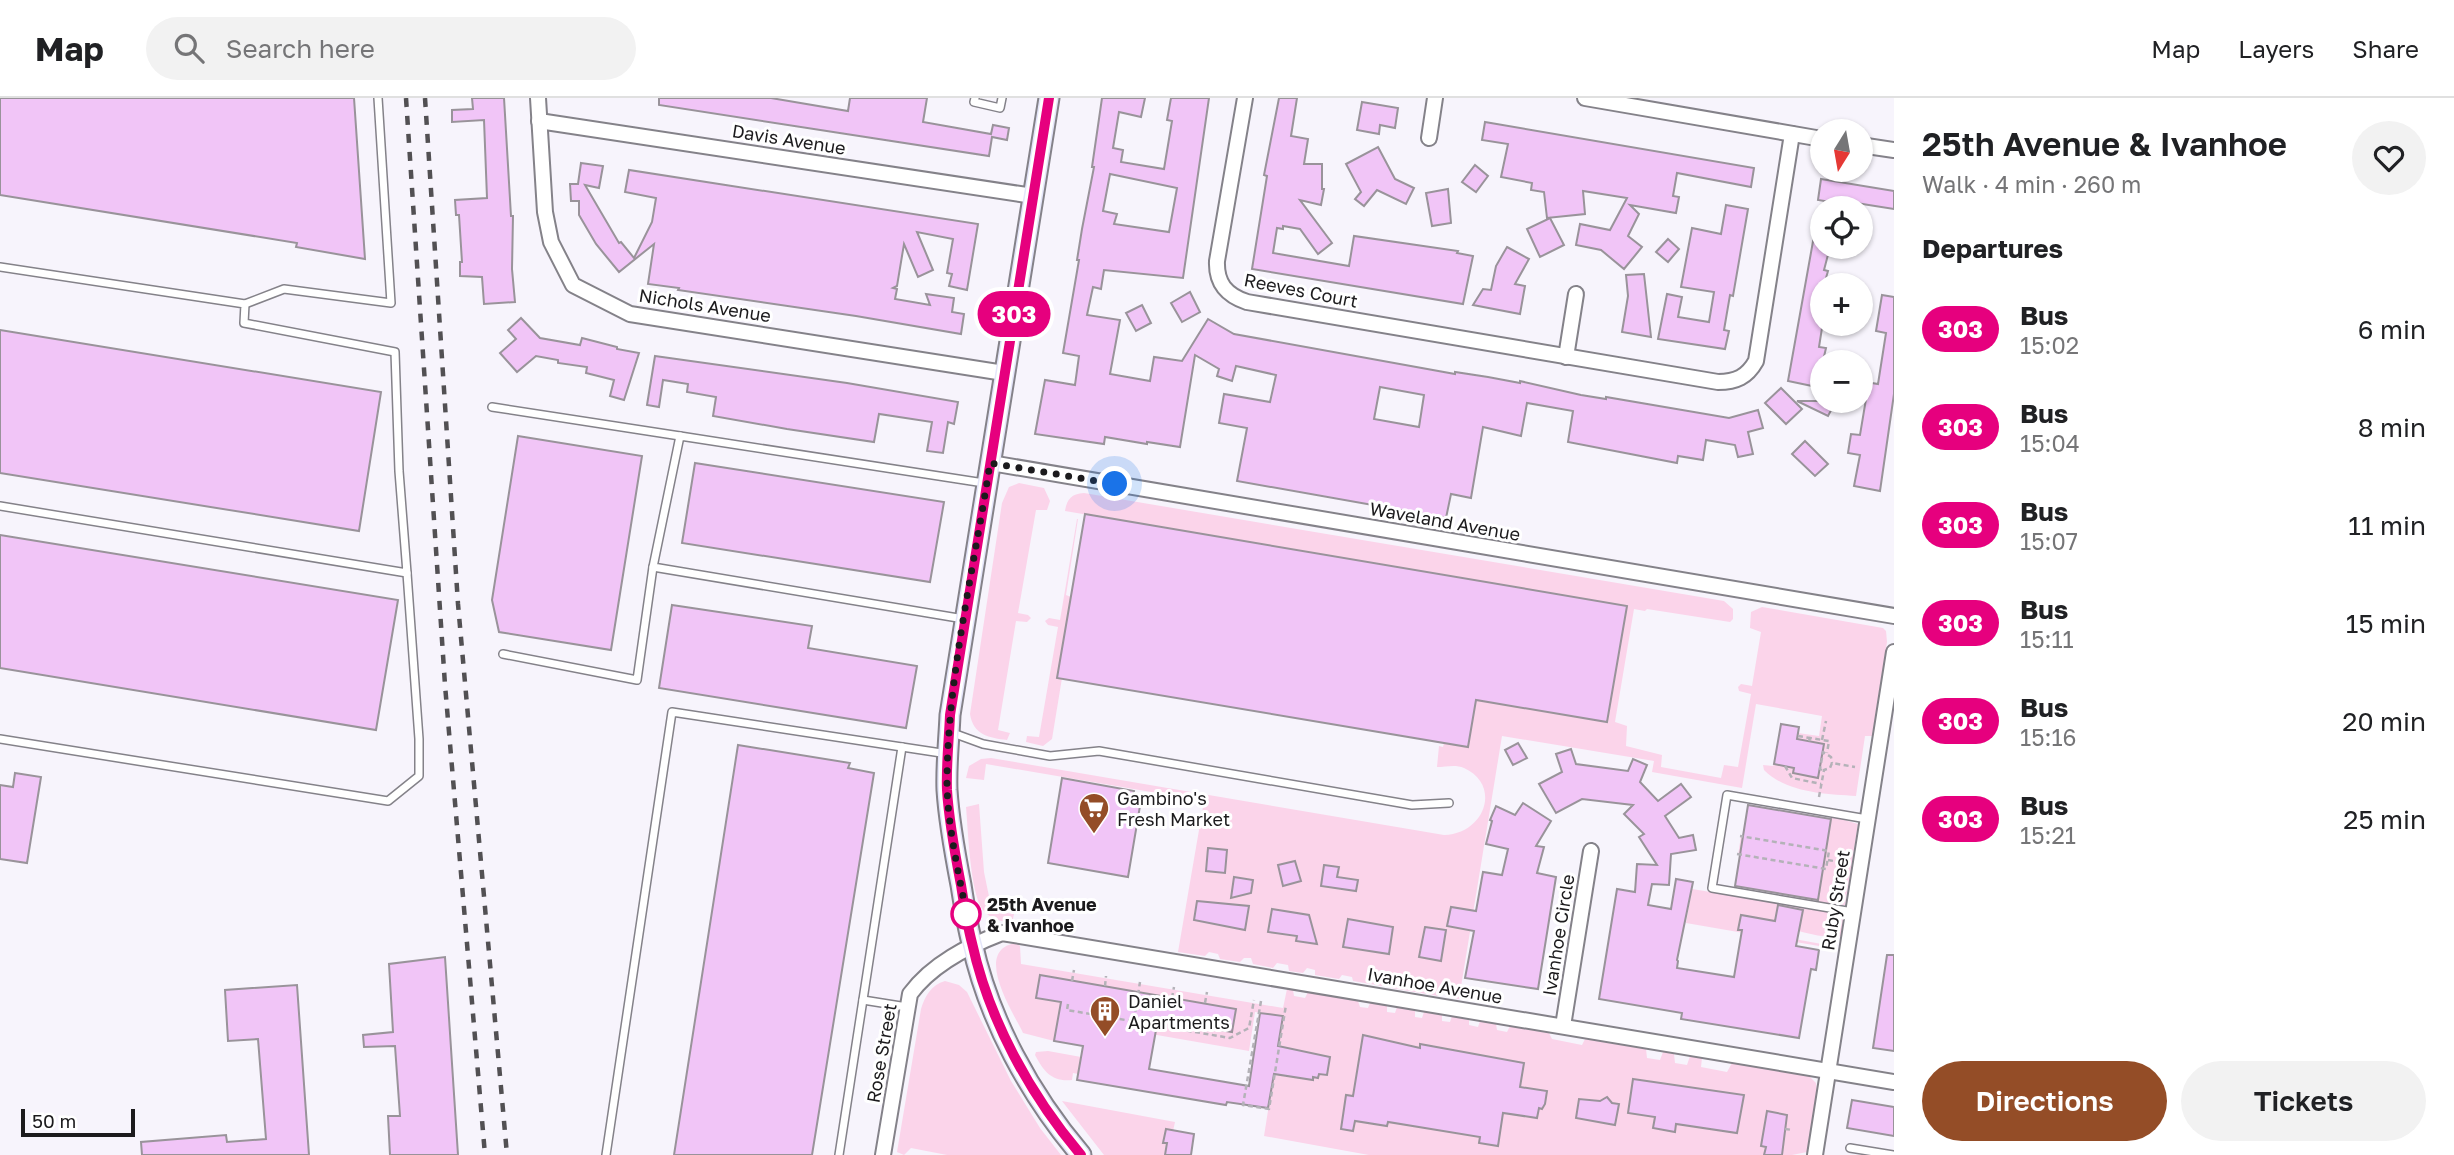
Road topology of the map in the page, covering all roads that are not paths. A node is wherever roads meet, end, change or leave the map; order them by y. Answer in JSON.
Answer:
{"nodes":[{"id":1,"x":378,"y":98,"type":"edge"},
{"id":2,"x":538,"y":98,"type":"edge"},
{"id":3,"x":1002,"y":98,"type":"edge"},
{"id":4,"x":1049,"y":98,"type":"edge"},
{"id":5,"x":1245,"y":98,"type":"edge"},
{"id":6,"x":1435,"y":98,"type":"edge"},
{"id":7,"x":1585,"y":98,"type":"edge"},
{"id":8,"x":975,"y":100,"type":"edge"},
{"id":9,"x":540,"y":121,"type":"junction"},
{"id":10,"x":1792,"y":134,"type":"junction"},
{"id":11,"x":1810,"y":137,"type":"edge"},
{"id":12,"x":1429,"y":138,"type":"dead end"},
{"id":13,"x":1873,"y":147,"type":"edge"},
{"id":14,"x":1894,"y":150,"type":"edge"},
{"id":15,"x":1033,"y":196,"type":"junction"},
{"id":16,"x":0,"y":267,"type":"edge"},
{"id":17,"x":1576,"y":294,"type":"dead end"},
{"id":18,"x":245,"y":304,"type":"junction"},
{"id":19,"x":1566,"y":357,"type":"junction"},
{"id":20,"x":1004,"y":373,"type":"junction"},
{"id":21,"x":492,"y":407,"type":"dead end"},
{"id":22,"x":680,"y":436,"type":"junction"},
{"id":23,"x":990,"y":463,"type":"junction"},
{"id":24,"x":987,"y":484,"type":"junction"},
{"id":25,"x":0,"y":506,"type":"edge"},
{"id":26,"x":653,"y":567,"type":"junction"},
{"id":27,"x":407,"y":573,"type":"junction"},
{"id":28,"x":1894,"y":616,"type":"edge"},
{"id":29,"x":965,"y":620,"type":"junction"},
{"id":30,"x":1894,"y":652,"type":"edge"},
{"id":31,"x":502,"y":654,"type":"dead end"},
{"id":32,"x":949,"y":732,"type":"junction"},
{"id":33,"x":0,"y":739,"type":"edge"},
{"id":34,"x":902,"y":747,"type":"junction"},
{"id":35,"x":948,"y":755,"type":"junction"},
{"id":36,"x":1449,"y":803,"type":"dead end"},
{"id":37,"x":1867,"y":819,"type":"junction"},
{"id":38,"x":1591,"y":851,"type":"dead end"},
{"id":39,"x":1853,"y":912,"type":"junction"},
{"id":40,"x":972,"y":944,"type":"junction"},
{"id":41,"x":863,"y":1000,"type":"junction"},
{"id":42,"x":907,"y":1007,"type":"junction"},
{"id":43,"x":1563,"y":1026,"type":"junction"},
{"id":44,"x":1829,"y":1071,"type":"junction"},
{"id":45,"x":1894,"y":1082,"type":"edge"},
{"id":46,"x":1850,"y":1148,"type":"dead end"},
{"id":47,"x":606,"y":1155,"type":"edge"},
{"id":48,"x":839,"y":1155,"type":"edge"},
{"id":49,"x":883,"y":1155,"type":"edge"},
{"id":50,"x":1081,"y":1155,"type":"edge"},
{"id":51,"x":1815,"y":1155,"type":"edge"},
{"id":52,"x":1893,"y":1155,"type":"edge"}],
"edges":[{"from":1,"to":18,"type":"lane"},
{"from":2,"to":9,"type":"street","name":"Nichols Avenue"},
{"from":3,"to":8,"type":"lane"},
{"from":4,"to":15,"type":"street"},
{"from":5,"to":19,"type":"street","name":"Reeves Court"},
{"from":6,"to":12,"type":"street"},
{"from":7,"to":10,"type":"street"},
{"from":9,"to":15,"type":"street","name":"Davis Avenue"},
{"from":9,"to":20,"type":"street","name":"Nichols Avenue"},
{"from":10,"to":11,"type":"street"},
{"from":10,"to":19,"type":"street","name":"Reeves Court"},
{"from":13,"to":14,"type":"street"},
{"from":15,"to":20,"type":"street"},
{"from":16,"to":18,"type":"lane"},
{"from":17,"to":19,"type":"street"},
{"from":18,"to":27,"type":"lane"},
{"from":20,"to":23,"type":"street"},
{"from":21,"to":22,"type":"lane"},
{"from":22,"to":24,"type":"lane"},
{"from":22,"to":26,"type":"lane"},
{"from":23,"to":24,"type":"street"},
{"from":23,"to":28,"type":"street","name":"Waveland Avenue"},
{"from":24,"to":29,"type":"street"},
{"from":25,"to":27,"type":"lane"},
{"from":26,"to":29,"type":"lane"},
{"from":26,"to":31,"type":"lane"},
{"from":27,"to":33,"type":"lane"},
{"from":29,"to":32,"type":"street"},
{"from":30,"to":37,"type":"street","name":"Ruby Street"},
{"from":32,"to":35,"type":"street"},
{"from":32,"to":36,"type":"lane"},
{"from":34,"to":35,"type":"lane"},
{"from":34,"to":41,"type":"lane"},
{"from":34,"to":47,"type":"lane"},
{"from":35,"to":40,"type":"street"},
{"from":37,"to":39,"type":"street","name":"Ruby Street"},
{"from":37,"to":39,"type":"lane"},
{"from":38,"to":43,"type":"street","name":"Ivanhoe Circle"},
{"from":39,"to":44,"type":"street","name":"Ruby Street"},
{"from":40,"to":42,"type":"street","name":"Rose Street"},
{"from":40,"to":43,"type":"street","name":"Ivanhoe Avenue"},
{"from":40,"to":50,"type":"street"},
{"from":41,"to":42,"type":"lane"},
{"from":41,"to":48,"type":"lane"},
{"from":42,"to":49,"type":"street","name":"Rose Street"},
{"from":43,"to":44,"type":"street","name":"Ivanhoe Avenue"},
{"from":44,"to":45,"type":"street","name":"Ivanhoe Avenue"},
{"from":44,"to":51,"type":"street","name":"Ruby Street"},
{"from":46,"to":52,"type":"lane"}]}
